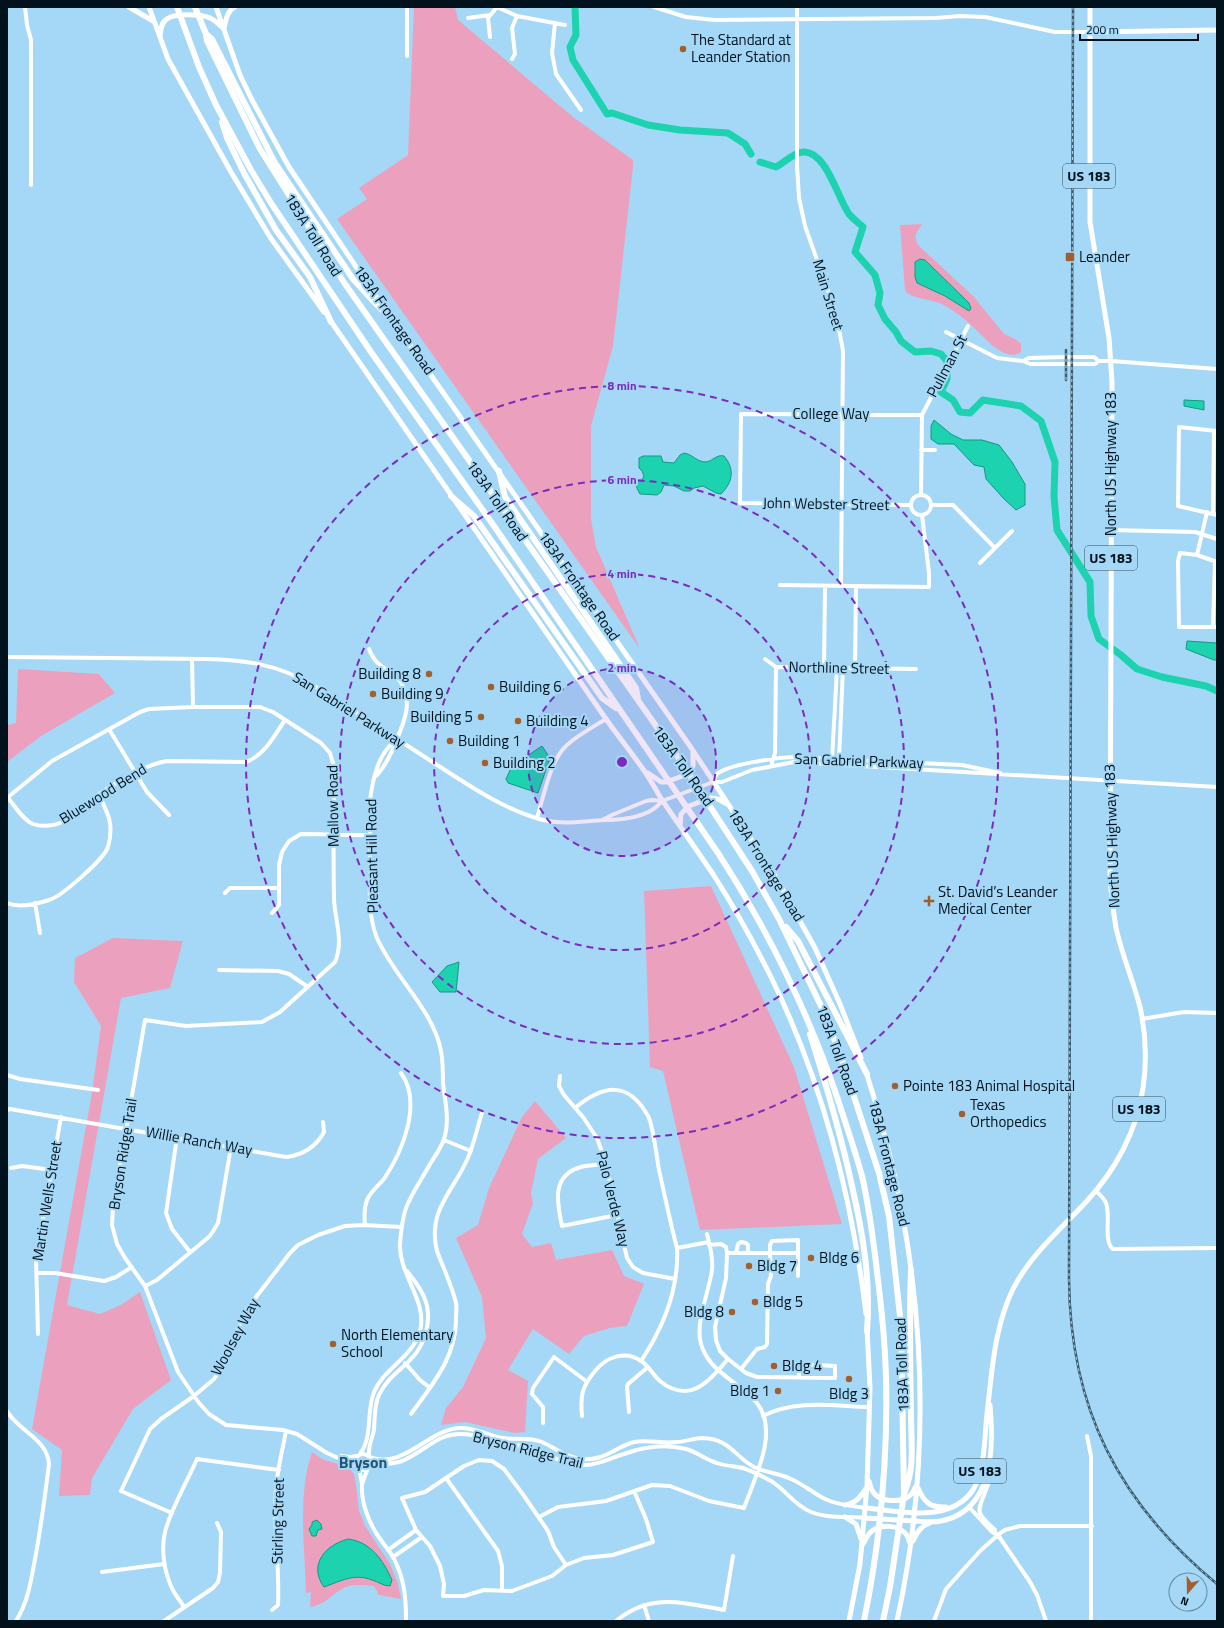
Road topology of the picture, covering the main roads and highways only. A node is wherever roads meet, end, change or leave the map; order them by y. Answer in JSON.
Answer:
{"nodes":[{"id":1,"x":130,"y":7,"type":"edge"},
{"id":2,"x":149,"y":7,"type":"edge"},
{"id":3,"x":177,"y":7,"type":"edge"},
{"id":4,"x":195,"y":7,"type":"edge"},
{"id":5,"x":216,"y":7,"type":"edge"},
{"id":6,"x":235,"y":7,"type":"edge"},
{"id":7,"x":1090,"y":7,"type":"edge"},
{"id":8,"x":154,"y":21,"type":"junction"},
{"id":9,"x":224,"y":29,"type":"junction"},
{"id":10,"x":1217,"y":30,"type":"edge"},
{"id":11,"x":1090,"y":32,"type":"junction"},
{"id":12,"x":206,"y":34,"type":"junction"},
{"id":13,"x":160,"y":37,"type":"junction"},
{"id":14,"x":216,"y":105,"type":"junction"},
{"id":15,"x":331,"y":322,"type":"junction"},
{"id":16,"x":396,"y":324,"type":"junction"},
{"id":17,"x":499,"y":471,"type":"junction"},
{"id":18,"x":451,"y":496,"type":"junction"},
{"id":19,"x":639,"y":702,"type":"junction"},
{"id":20,"x":621,"y":713,"type":"junction"},
{"id":21,"x":692,"y":749,"type":"junction"},
{"id":22,"x":644,"y":770,"type":"junction"},
{"id":23,"x":728,"y":804,"type":"junction"},
{"id":24,"x":680,"y":826,"type":"junction"},
{"id":25,"x":779,"y":919,"type":"junction"},
{"id":26,"x":799,"y":1000,"type":"junction"},
{"id":27,"x":867,"y":1074,"type":"junction"},
{"id":28,"x":911,"y":1270,"type":"junction"},
{"id":29,"x":867,"y":1331,"type":"junction"},
{"id":30,"x":990,"y":1398,"type":"junction"},
{"id":31,"x":868,"y":1476,"type":"junction"},
{"id":32,"x":918,"y":1484,"type":"junction"},
{"id":33,"x":867,"y":1486,"type":"junction"},
{"id":34,"x":971,"y":1492,"type":"junction"},
{"id":35,"x":904,"y":1494,"type":"junction"},
{"id":36,"x":845,"y":1505,"type":"road end"},
{"id":37,"x":951,"y":1507,"type":"junction"},
{"id":38,"x":968,"y":1507,"type":"junction"},
{"id":39,"x":866,"y":1508,"type":"junction"},
{"id":40,"x":915,"y":1512,"type":"junction"},
{"id":41,"x":845,"y":1516,"type":"road end"},
{"id":42,"x":865,"y":1518,"type":"junction"},
{"id":43,"x":914,"y":1521,"type":"junction"},
{"id":44,"x":934,"y":1522,"type":"junction"},
{"id":45,"x":862,"y":1543,"type":"junction"},
{"id":46,"x":911,"y":1545,"type":"junction"},
{"id":47,"x":850,"y":1621,"type":"edge"},
{"id":48,"x":864,"y":1621,"type":"edge"},
{"id":49,"x":883,"y":1621,"type":"edge"},
{"id":50,"x":897,"y":1621,"type":"edge"}],
"edges":[{"from":1,"to":8,"type":"main road"},
{"from":2,"to":8,"type":"main road"},
{"from":3,"to":14,"type":"highway","name":"183A Toll Road"},
{"from":4,"to":12,"type":"highway","name":"183A Toll Road"},
{"from":5,"to":9,"type":"main road","name":"183A Frontage Road"},
{"from":6,"to":9,"type":"main road"},
{"from":7,"to":11,"type":"main road","name":"North US Highway 183","number":"US 183"},
{"from":8,"to":13,"type":"main road"},
{"from":9,"to":13,"type":"main road"},
{"from":9,"to":16,"type":"main road","name":"183A Frontage Road"},
{"from":10,"to":11,"type":"main road"},
{"from":11,"to":30,"type":"main road","name":"North US Highway 183","number":"US 183"},
{"from":12,"to":16,"type":"highway"},
{"from":12,"to":19,"type":"highway","name":"183A Toll Road"},
{"from":13,"to":15,"type":"main road"},
{"from":14,"to":15,"type":"highway"},
{"from":14,"to":20,"type":"highway","name":"183A Toll Road"},
{"from":15,"to":18,"type":"main road"},
{"from":16,"to":17,"type":"main road","name":"183A Frontage Road"},
{"from":17,"to":19,"type":"highway"},
{"from":17,"to":21,"type":"main road","name":"183A Frontage Road"},
{"from":18,"to":20,"type":"highway"},
{"from":18,"to":22,"type":"main road"},
{"from":19,"to":25,"type":"highway","name":"183A Toll Road"},
{"from":20,"to":26,"type":"highway","name":"183A Toll Road"},
{"from":21,"to":22,"type":"main road"},
{"from":21,"to":23,"type":"main road","name":"183A Frontage Road"},
{"from":22,"to":24,"type":"main road"},
{"from":23,"to":24,"type":"main road"},
{"from":23,"to":27,"type":"main road","name":"183A Frontage Road"},
{"from":24,"to":29,"type":"main road"},
{"from":25,"to":27,"type":"highway"},
{"from":25,"to":35,"type":"highway","name":"183A Toll Road"},
{"from":26,"to":29,"type":"highway"},
{"from":26,"to":48,"type":"highway","name":"183A Toll Road"},
{"from":27,"to":28,"type":"main road","name":"183A Frontage Road"},
{"from":28,"to":32,"type":"main road","name":"183A Frontage Road"},
{"from":28,"to":35,"type":"highway"},
{"from":29,"to":31,"type":"main road"},
{"from":30,"to":34,"type":"main road","name":"North US Highway 183","number":"US 183"},
{"from":30,"to":38,"type":"main road","number":"US 183"},
{"from":31,"to":32,"type":"main road"},
{"from":31,"to":33,"type":"main road"},
{"from":32,"to":37,"type":"main road"},
{"from":32,"to":40,"type":"main road","name":"183A Frontage Road"},
{"from":33,"to":36,"type":"main road"},
{"from":33,"to":39,"type":"main road"},
{"from":34,"to":37,"type":"main road","name":"North US Highway 183","number":"US 183"},
{"from":34,"to":38,"type":"main road"},
{"from":35,"to":49,"type":"highway","name":"183A Toll Road"},
{"from":37,"to":40,"type":"main road","name":"North US Highway 183","number":"US 183"},
{"from":38,"to":44,"type":"main road","number":"US 183"},
{"from":39,"to":40,"type":"main road","name":"North US Highway 183","number":"US 183"},
{"from":39,"to":42,"type":"main road"},
{"from":40,"to":43,"type":"main road","name":"183A Frontage Road"},
{"from":41,"to":45,"type":"main road"},
{"from":42,"to":43,"type":"main road","number":"US 183"},
{"from":42,"to":45,"type":"main road"},
{"from":43,"to":44,"type":"main road","number":"US 183"},
{"from":43,"to":46,"type":"main road","name":"183A Frontage Road"},
{"from":44,"to":46,"type":"main road","number":"US 183"},
{"from":45,"to":46,"type":"main road"},
{"from":45,"to":47,"type":"main road"},
{"from":46,"to":50,"type":"main road","number":"US 183"}]}
